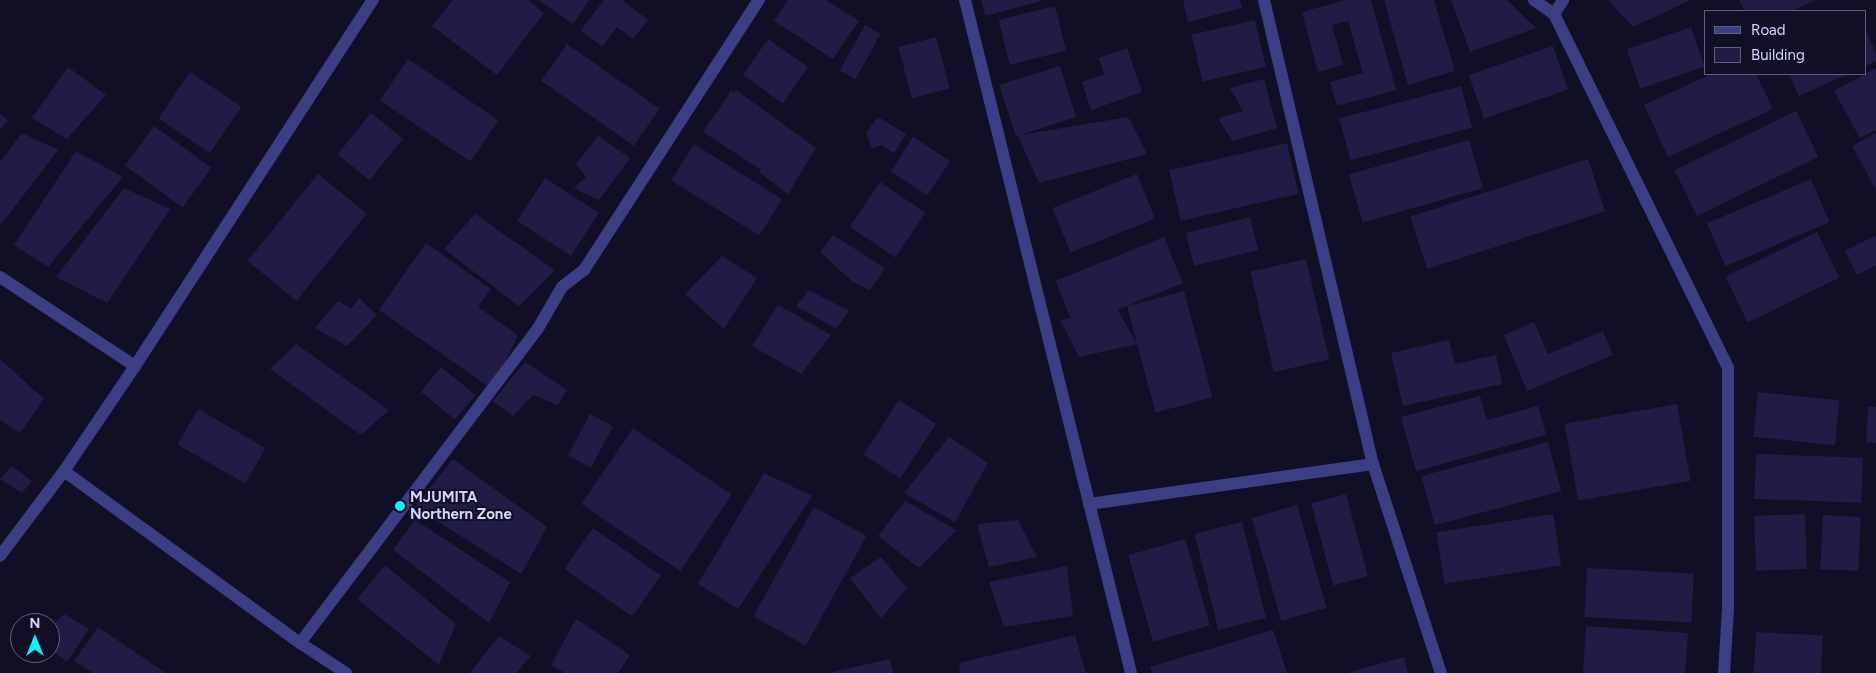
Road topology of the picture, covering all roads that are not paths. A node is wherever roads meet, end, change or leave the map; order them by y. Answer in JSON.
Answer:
{"nodes":[{"id":1,"x":373,"y":0,"type":"edge"},
{"id":2,"x":759,"y":0,"type":"edge"},
{"id":3,"x":965,"y":0,"type":"edge"},
{"id":4,"x":1264,"y":0,"type":"edge"},
{"id":5,"x":1534,"y":0,"type":"edge"},
{"id":6,"x":1563,"y":0,"type":"edge"},
{"id":7,"x":1554,"y":14,"type":"junction"},
{"id":8,"x":0,"y":277,"type":"edge"},
{"id":9,"x":135,"y":366,"type":"junction"},
{"id":10,"x":1373,"y":464,"type":"junction"},
{"id":11,"x":64,"y":470,"type":"junction"},
{"id":12,"x":1089,"y":504,"type":"junction"},
{"id":13,"x":0,"y":556,"type":"edge"},
{"id":14,"x":300,"y":643,"type":"junction"},
{"id":15,"x":346,"y":673,"type":"edge"},
{"id":16,"x":1131,"y":673,"type":"edge"},
{"id":17,"x":1441,"y":673,"type":"edge"},
{"id":18,"x":1724,"y":673,"type":"edge"}],
"edges":[{"from":1,"to":9,"type":"street"},
{"from":2,"to":14,"type":"street"},
{"from":3,"to":12,"type":"street"},
{"from":4,"to":10,"type":"street"},
{"from":5,"to":7,"type":"street"},
{"from":6,"to":7,"type":"street"},
{"from":7,"to":18,"type":"street"},
{"from":8,"to":9,"type":"street"},
{"from":9,"to":11,"type":"street"},
{"from":10,"to":12,"type":"street"},
{"from":10,"to":17,"type":"street"},
{"from":11,"to":13,"type":"street"},
{"from":11,"to":14,"type":"street"},
{"from":12,"to":16,"type":"street"},
{"from":14,"to":15,"type":"street"}]}
